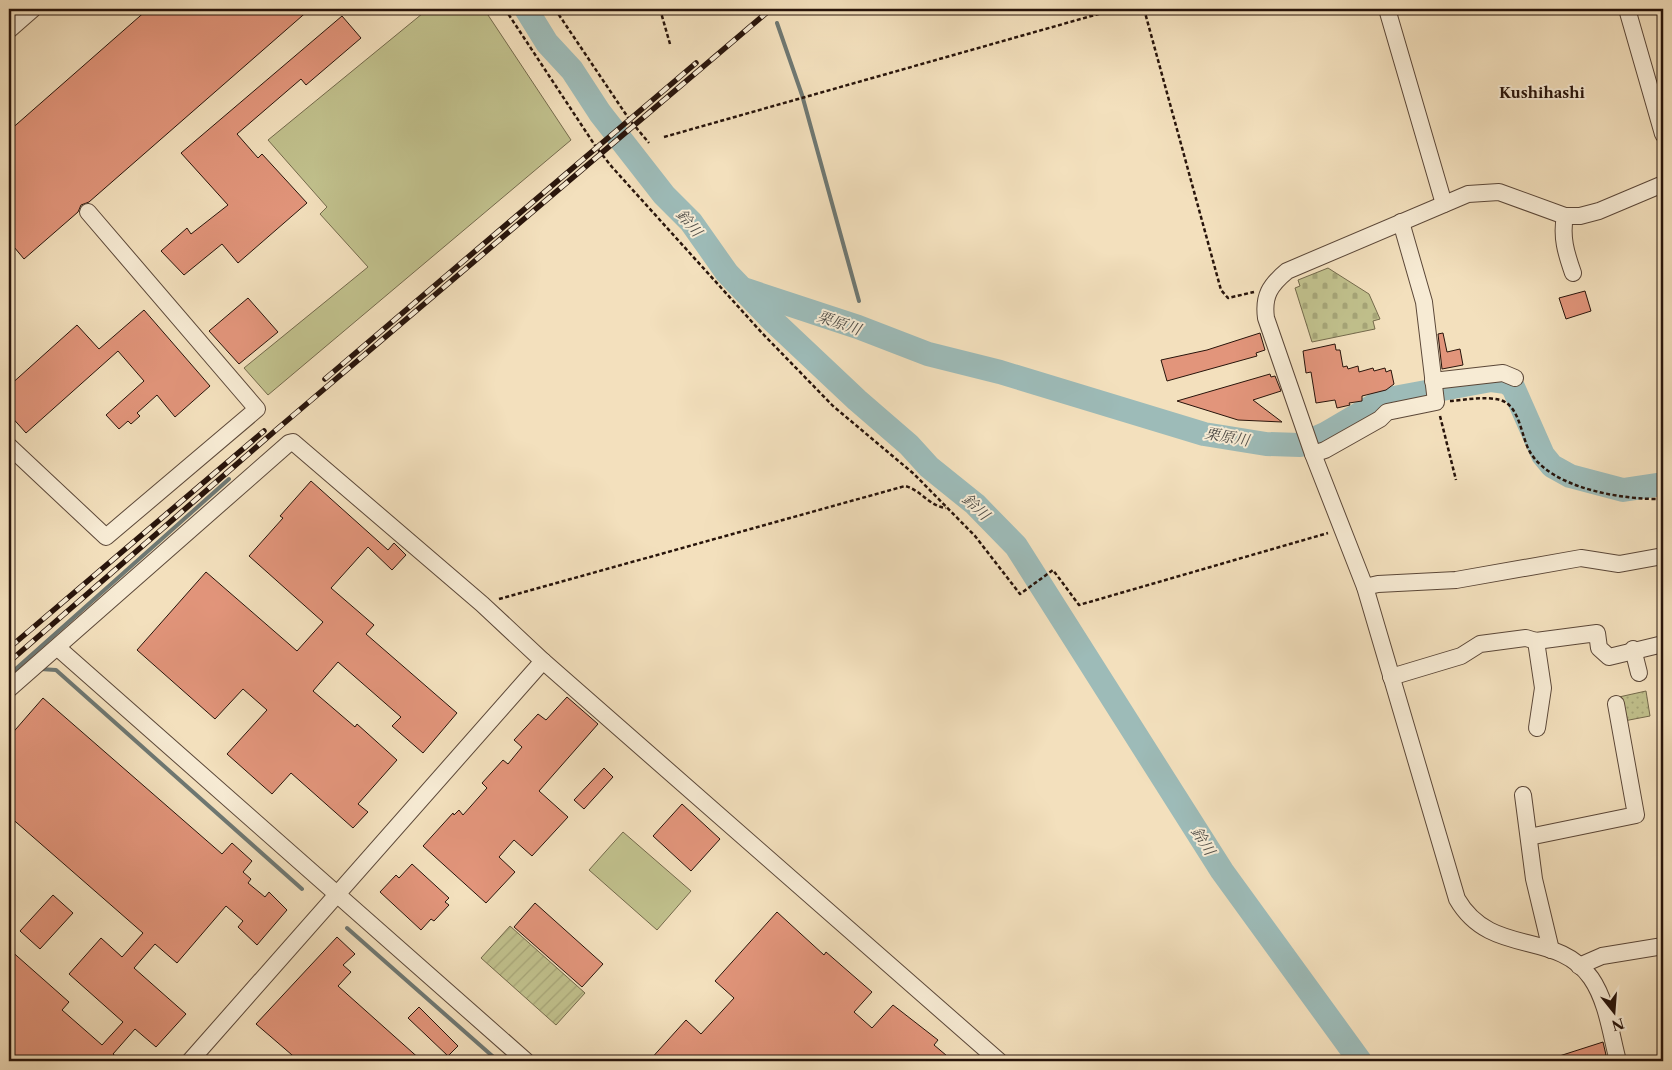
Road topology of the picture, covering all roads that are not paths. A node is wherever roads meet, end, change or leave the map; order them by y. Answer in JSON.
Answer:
{"nodes":[{"id":1,"x":33,"y":9,"type":"edge"},
{"id":2,"x":1387,"y":9,"type":"edge"},
{"id":3,"x":1627,"y":9,"type":"edge"},
{"id":4,"x":9,"y":30,"type":"edge"},
{"id":5,"x":1663,"y":134,"type":"edge"},
{"id":6,"x":1663,"y":184,"type":"edge"},
{"id":7,"x":1444,"y":204,"type":"junction"},
{"id":8,"x":88,"y":212,"type":"dead end"},
{"id":9,"x":1565,"y":216,"type":"junction"},
{"id":10,"x":1400,"y":222,"type":"junction"},
{"id":11,"x":1573,"y":273,"type":"dead end"},
{"id":12,"x":1515,"y":378,"type":"dead end"},
{"id":13,"x":1433,"y":381,"type":"junction"},
{"id":14,"x":9,"y":446,"type":"edge"},
{"id":15,"x":1312,"y":452,"type":"junction"},
{"id":16,"x":1663,"y":556,"type":"edge"},
{"id":17,"x":1365,"y":588,"type":"junction"},
{"id":18,"x":1536,"y":641,"type":"junction"},
{"id":19,"x":1663,"y":644,"type":"edge"},
{"id":20,"x":58,"y":648,"type":"junction"},
{"id":21,"x":1633,"y":650,"type":"junction"},
{"id":22,"x":543,"y":661,"type":"junction"},
{"id":23,"x":1639,"y":673,"type":"dead end"},
{"id":24,"x":1391,"y":676,"type":"junction"},
{"id":25,"x":9,"y":689,"type":"edge"},
{"id":26,"x":1616,"y":704,"type":"dead end"},
{"id":27,"x":1537,"y":728,"type":"dead end"},
{"id":28,"x":1523,"y":795,"type":"dead end"},
{"id":29,"x":1529,"y":837,"type":"junction"},
{"id":30,"x":337,"y":895,"type":"junction"},
{"id":31,"x":1663,"y":946,"type":"edge"},
{"id":32,"x":1551,"y":950,"type":"junction"},
{"id":33,"x":1579,"y":966,"type":"junction"},
{"id":34,"x":190,"y":1061,"type":"edge"},
{"id":35,"x":526,"y":1061,"type":"edge"},
{"id":36,"x":1000,"y":1061,"type":"edge"},
{"id":37,"x":1618,"y":1061,"type":"edge"}],
"edges":[{"from":1,"to":4,"type":"street"},
{"from":2,"to":7,"type":"street"},
{"from":3,"to":5,"type":"street"},
{"from":6,"to":9,"type":"street"},
{"from":7,"to":9,"type":"street"},
{"from":7,"to":10,"type":"street"},
{"from":8,"to":14,"type":"street"},
{"from":9,"to":11,"type":"street"},
{"from":10,"to":13,"type":"street"},
{"from":10,"to":15,"type":"street"},
{"from":12,"to":13,"type":"street"},
{"from":13,"to":15,"type":"street"},
{"from":15,"to":17,"type":"street"},
{"from":16,"to":17,"type":"street"},
{"from":17,"to":24,"type":"street"},
{"from":18,"to":21,"type":"street"},
{"from":18,"to":24,"type":"street"},
{"from":18,"to":27,"type":"street"},
{"from":19,"to":21,"type":"street"},
{"from":20,"to":22,"type":"street"},
{"from":20,"to":25,"type":"street"},
{"from":20,"to":30,"type":"street"},
{"from":21,"to":23,"type":"street"},
{"from":22,"to":30,"type":"street"},
{"from":22,"to":36,"type":"street"},
{"from":24,"to":32,"type":"street"},
{"from":26,"to":29,"type":"street"},
{"from":28,"to":29,"type":"street"},
{"from":29,"to":32,"type":"street"},
{"from":30,"to":34,"type":"street"},
{"from":30,"to":35,"type":"street"},
{"from":31,"to":33,"type":"street"},
{"from":32,"to":33,"type":"street"},
{"from":33,"to":37,"type":"street"}]}
